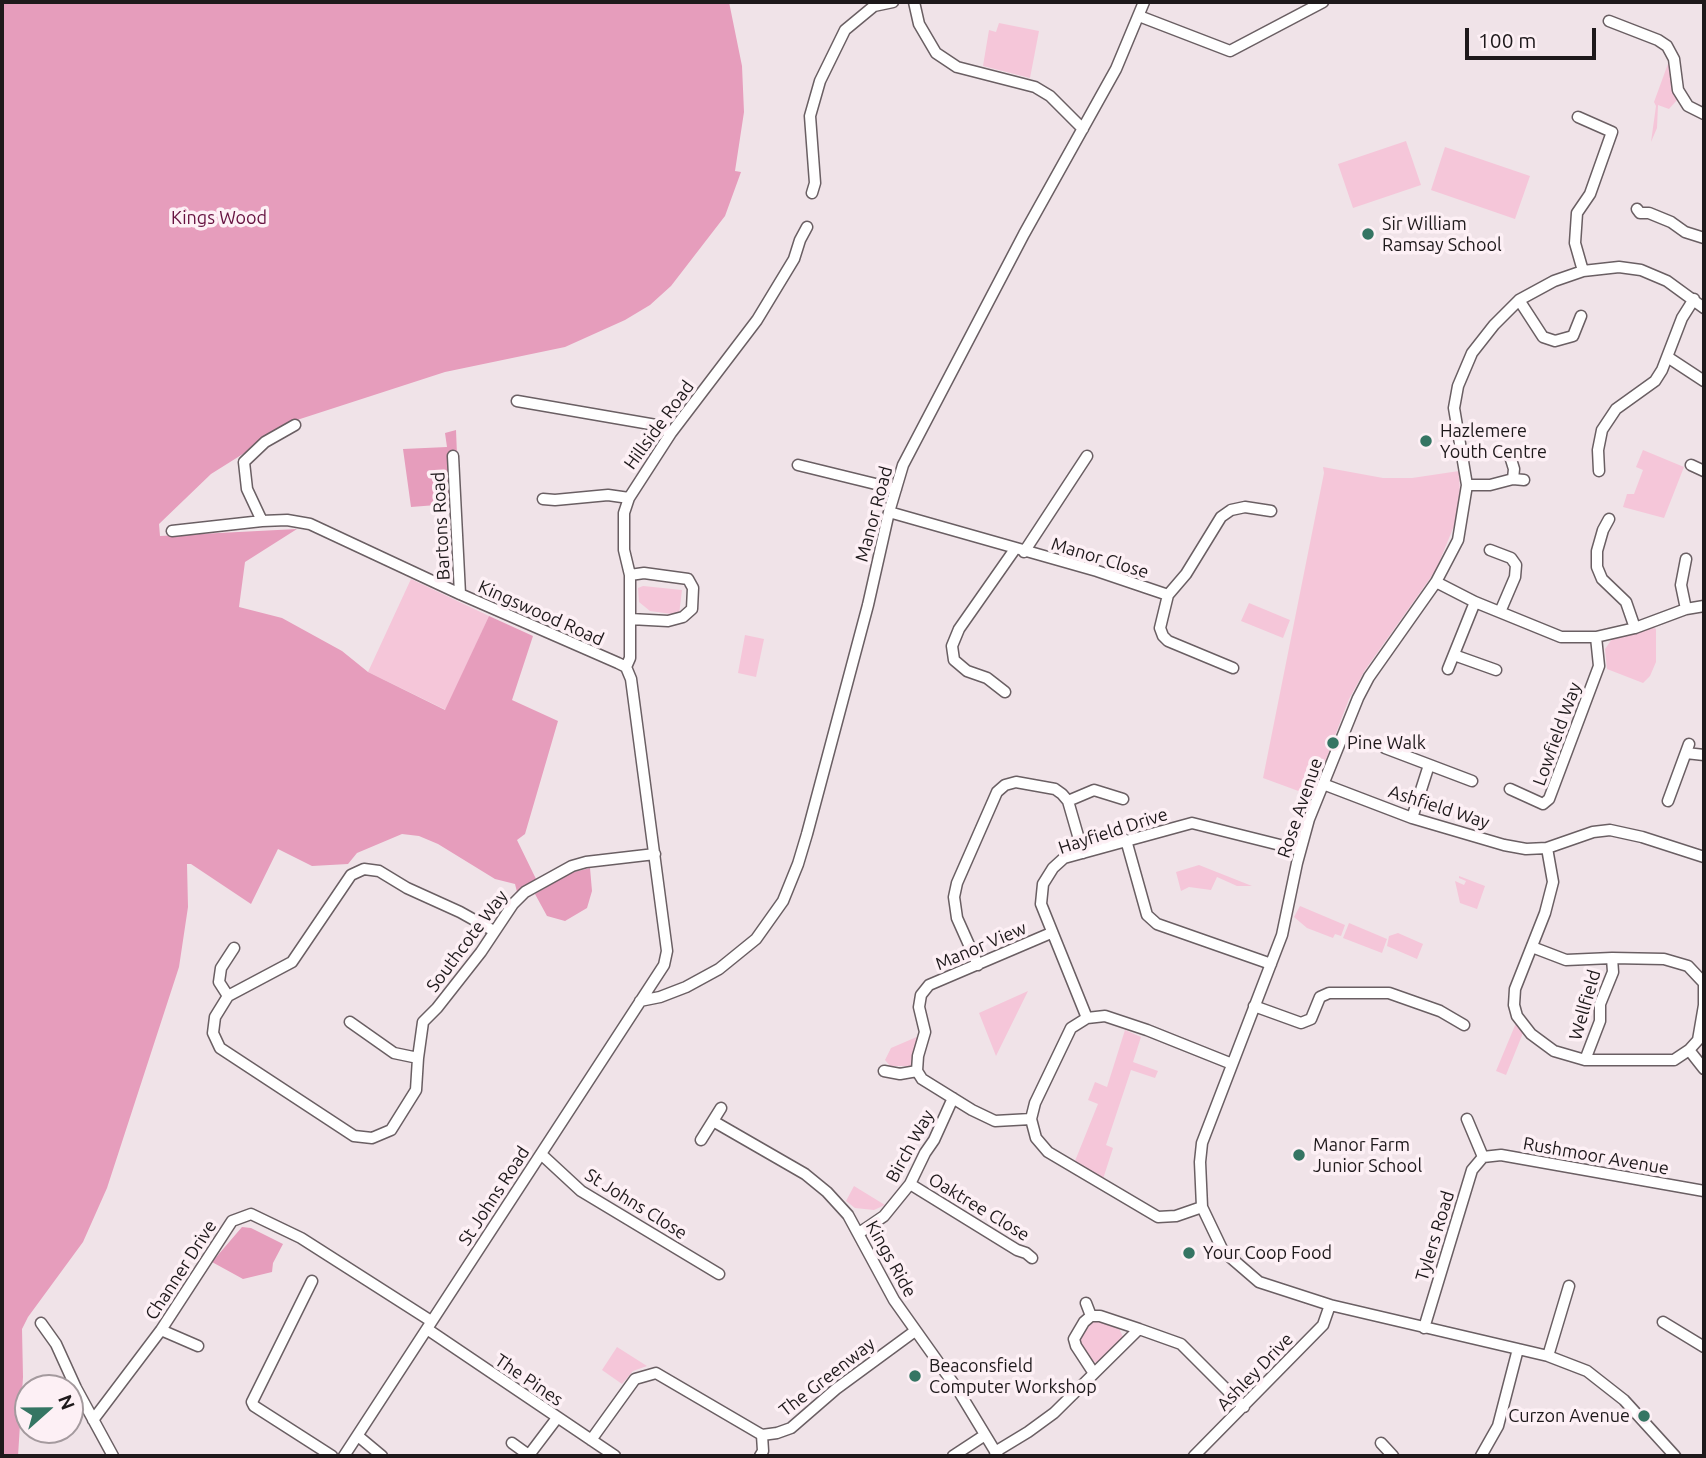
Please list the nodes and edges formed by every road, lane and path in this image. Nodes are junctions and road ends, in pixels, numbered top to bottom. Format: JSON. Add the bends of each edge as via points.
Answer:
{"nodes":[{"id":1,"x":893,"y":2,"type":"edge"},
{"id":2,"x":914,"y":2,"type":"edge"},
{"id":3,"x":1144,"y":2,"type":"edge"},
{"id":4,"x":1323,"y":2,"type":"edge"},
{"id":5,"x":1139,"y":16,"type":"junction"},
{"id":6,"x":1609,"y":21,"type":"dead end"},
{"id":7,"x":1704,"y":114,"type":"edge"},
{"id":8,"x":1578,"y":117,"type":"dead end"},
{"id":9,"x":1083,"y":129,"type":"junction"},
{"id":10,"x":812,"y":193,"type":"dead end"},
{"id":11,"x":1637,"y":209,"type":"dead end"},
{"id":12,"x":807,"y":227,"type":"dead end"},
{"id":13,"x":1704,"y":238,"type":"edge"},
{"id":14,"x":1583,"y":271,"type":"junction"},
{"id":15,"x":1694,"y":299,"type":"junction"},
{"id":16,"x":1520,"y":300,"type":"junction"},
{"id":17,"x":1704,"y":308,"type":"edge"},
{"id":18,"x":1581,"y":316,"type":"dead end"},
{"id":19,"x":1669,"y":358,"type":"junction"},
{"id":20,"x":1704,"y":381,"type":"edge"},
{"id":21,"x":517,"y":401,"type":"dead end"},
{"id":22,"x":295,"y":425,"type":"dead end"},
{"id":23,"x":671,"y":433,"type":"junction"},
{"id":24,"x":1500,"y":449,"type":"dead end"},
{"id":25,"x":453,"y":456,"type":"dead end"},
{"id":26,"x":1087,"y":456,"type":"dead end"},
{"id":27,"x":798,"y":465,"type":"dead end"},
{"id":28,"x":1690,"y":465,"type":"dead end"},
{"id":29,"x":1599,"y":471,"type":"dead end"},
{"id":30,"x":1704,"y":471,"type":"edge"},
{"id":31,"x":1466,"y":485,"type":"junction"},
{"id":32,"x":896,"y":489,"type":"junction"},
{"id":33,"x":629,"y":498,"type":"junction"},
{"id":34,"x":543,"y":499,"type":"dead end"},
{"id":35,"x":1271,"y":511,"type":"dead end"},
{"id":36,"x":889,"y":512,"type":"junction"},
{"id":37,"x":1609,"y":520,"type":"dead end"},
{"id":38,"x":262,"y":522,"type":"junction"},
{"id":39,"x":172,"y":531,"type":"dead end"},
{"id":40,"x":1490,"y":550,"type":"dead end"},
{"id":41,"x":1019,"y":551,"type":"junction"},
{"id":42,"x":1686,"y":559,"type":"dead end"},
{"id":43,"x":630,"y":575,"type":"junction"},
{"id":44,"x":1436,"y":582,"type":"junction"},
{"id":45,"x":460,"y":594,"type":"junction"},
{"id":46,"x":1168,"y":594,"type":"junction"},
{"id":47,"x":1475,"y":602,"type":"junction"},
{"id":48,"x":1704,"y":606,"type":"edge"},
{"id":49,"x":1686,"y":609,"type":"junction"},
{"id":50,"x":1500,"y":612,"type":"junction"},
{"id":51,"x":630,"y":619,"type":"junction"},
{"id":52,"x":1635,"y":628,"type":"junction"},
{"id":53,"x":1596,"y":637,"type":"junction"},
{"id":54,"x":1454,"y":656,"type":"junction"},
{"id":55,"x":626,"y":667,"type":"junction"},
{"id":56,"x":1233,"y":668,"type":"dead end"},
{"id":57,"x":1448,"y":669,"type":"dead end"},
{"id":58,"x":1496,"y":670,"type":"dead end"},
{"id":59,"x":1005,"y":692,"type":"dead end"},
{"id":60,"x":1385,"y":748,"type":"dead end"},
{"id":61,"x":1704,"y":755,"type":"edge"},
{"id":62,"x":1429,"y":765,"type":"junction"},
{"id":63,"x":1472,"y":781,"type":"dead end"},
{"id":64,"x":1323,"y":784,"type":"junction"},
{"id":65,"x":1510,"y":789,"type":"dead end"},
{"id":66,"x":1123,"y":799,"type":"dead end"},
{"id":67,"x":1668,"y":800,"type":"dead end"},
{"id":68,"x":1068,"y":801,"type":"junction"},
{"id":69,"x":1412,"y":818,"type":"junction"},
{"id":70,"x":1126,"y":840,"type":"junction"},
{"id":71,"x":1547,"y":848,"type":"junction"},
{"id":72,"x":1300,"y":850,"type":"junction"},
{"id":73,"x":1083,"y":853,"type":"junction"},
{"id":74,"x":655,"y":854,"type":"junction"},
{"id":75,"x":1704,"y":857,"type":"edge"},
{"id":76,"x":494,"y":931,"type":"junction"},
{"id":77,"x":1051,"y":933,"type":"junction"},
{"id":78,"x":1532,"y":947,"type":"junction"},
{"id":79,"x":234,"y":948,"type":"dead end"},
{"id":80,"x":1612,"y":958,"type":"junction"},
{"id":81,"x":1271,"y":964,"type":"junction"},
{"id":82,"x":978,"y":965,"type":"junction"},
{"id":83,"x":228,"y":996,"type":"junction"},
{"id":84,"x":640,"y":1001,"type":"junction"},
{"id":85,"x":1254,"y":1006,"type":"junction"},
{"id":86,"x":1087,"y":1018,"type":"junction"},
{"id":87,"x":350,"y":1022,"type":"dead end"},
{"id":88,"x":1464,"y":1025,"type":"dead end"},
{"id":89,"x":1689,"y":1050,"type":"junction"},
{"id":90,"x":418,"y":1058,"type":"junction"},
{"id":91,"x":1586,"y":1060,"type":"junction"},
{"id":92,"x":1232,"y":1064,"type":"junction"},
{"id":93,"x":1704,"y":1069,"type":"edge"},
{"id":94,"x":884,"y":1071,"type":"dead end"},
{"id":95,"x":917,"y":1071,"type":"junction"},
{"id":96,"x":953,"y":1098,"type":"junction"},
{"id":97,"x":721,"y":1108,"type":"dead end"},
{"id":98,"x":1031,"y":1119,"type":"junction"},
{"id":99,"x":1467,"y":1119,"type":"dead end"},
{"id":100,"x":713,"y":1121,"type":"junction"},
{"id":101,"x":701,"y":1140,"type":"dead end"},
{"id":102,"x":541,"y":1154,"type":"junction"},
{"id":103,"x":1483,"y":1157,"type":"junction"},
{"id":104,"x":910,"y":1184,"type":"junction"},
{"id":105,"x":1704,"y":1191,"type":"edge"},
{"id":106,"x":1202,"y":1207,"type":"junction"},
{"id":107,"x":859,"y":1233,"type":"junction"},
{"id":108,"x":1032,"y":1258,"type":"dead end"},
{"id":109,"x":719,"y":1274,"type":"dead end"},
{"id":110,"x":312,"y":1281,"type":"dead end"},
{"id":111,"x":1569,"y":1286,"type":"dead end"},
{"id":112,"x":1086,"y":1303,"type":"dead end"},
{"id":113,"x":1330,"y":1305,"type":"junction"},
{"id":114,"x":1091,"y":1316,"type":"junction"},
{"id":115,"x":1663,"y":1322,"type":"dead end"},
{"id":116,"x":41,"y":1323,"type":"dead end"},
{"id":117,"x":429,"y":1325,"type":"junction"},
{"id":118,"x":1424,"y":1328,"type":"junction"},
{"id":119,"x":1139,"y":1329,"type":"junction"},
{"id":120,"x":161,"y":1330,"type":"junction"},
{"id":121,"x":915,"y":1331,"type":"junction"},
{"id":122,"x":198,"y":1346,"type":"dead end"},
{"id":123,"x":1704,"y":1347,"type":"edge"},
{"id":124,"x":1518,"y":1349,"type":"junction"},
{"id":125,"x":1548,"y":1356,"type":"junction"},
{"id":126,"x":1093,"y":1372,"type":"junction"},
{"id":127,"x":1244,"y":1407,"type":"junction"},
{"id":128,"x":557,"y":1418,"type":"junction"},
{"id":129,"x":93,"y":1420,"type":"junction"},
{"id":130,"x":762,"y":1434,"type":"junction"},
{"id":131,"x":985,"y":1435,"type":"junction"},
{"id":132,"x":358,"y":1436,"type":"junction"},
{"id":133,"x":592,"y":1440,"type":"junction"},
{"id":134,"x":512,"y":1443,"type":"dead end"},
{"id":135,"x":1381,"y":1443,"type":"dead end"},
{"id":136,"x":996,"y":1454,"type":"edge"},
{"id":137,"x":113,"y":1456,"type":"edge"},
{"id":138,"x":332,"y":1456,"type":"edge"},
{"id":139,"x":344,"y":1456,"type":"edge"},
{"id":140,"x":382,"y":1456,"type":"edge"},
{"id":141,"x":529,"y":1456,"type":"edge"},
{"id":142,"x":615,"y":1456,"type":"edge"},
{"id":143,"x":760,"y":1456,"type":"edge"},
{"id":144,"x":953,"y":1456,"type":"edge"},
{"id":145,"x":1194,"y":1456,"type":"edge"},
{"id":146,"x":1392,"y":1456,"type":"edge"},
{"id":147,"x":1481,"y":1456,"type":"edge"},
{"id":148,"x":1675,"y":1456,"type":"edge"}],
"edges":[{"from":1,"to":10,"type":"street","via":[[874,6],[845,30],[820,81],[810,116]]},
{"from":2,"to":9,"type":"street","via":[[919,24],[936,53],[957,67],[1035,87]]},
{"from":3,"to":5,"type":"street","name":"Manor Road"},
{"from":4,"to":5,"type":"street","via":[[1230,51]]},
{"from":5,"to":9,"type":"street","name":"Manor Road"},
{"from":6,"to":7,"type":"street","via":[[1667,46],[1674,59],[1678,90],[1688,106]]},
{"from":8,"to":14,"type":"street","via":[[1612,132],[1590,194],[1577,213],[1575,243]]},
{"from":9,"to":32,"type":"street","name":"Manor Road","via":[[903,465]]},
{"from":11,"to":13,"type":"street"},
{"from":12,"to":23,"type":"street","name":"Hillside Road","via":[[794,259],[757,320]]},
{"from":14,"to":15,"type":"street","name":"Rose Avenue","via":[[1641,270]]},
{"from":14,"to":16,"type":"street","name":"Rose Avenue"},
{"from":15,"to":17,"type":"street","name":"Rose Avenue"},
{"from":15,"to":19,"type":"street","via":[[1682,318]]},
{"from":16,"to":18,"type":"street","via":[[1543,337],[1555,341],[1573,336]]},
{"from":16,"to":31,"type":"street","name":"Rose Avenue","via":[[1472,353],[1458,386],[1454,408]]},
{"from":19,"to":20,"type":"street"},
{"from":19,"to":29,"type":"street","via":[[1654,381],[1616,409],[1602,430]]},
{"from":21,"to":23,"type":"street","via":[[656,425]]},
{"from":22,"to":38,"type":"street","via":[[265,442],[244,462],[247,489]]},
{"from":23,"to":33,"type":"street","name":"Hillside Road"},
{"from":24,"to":31,"type":"street","via":[[1510,456],[1519,479]]},
{"from":25,"to":45,"type":"street","name":"Bartons Road"},
{"from":26,"to":41,"type":"street","name":"Manor Close"},
{"from":27,"to":32,"type":"street"},
{"from":28,"to":30,"type":"street"},
{"from":31,"to":44,"type":"street","name":"Rose Avenue","via":[[1458,540]]},
{"from":32,"to":36,"type":"street","name":"Manor Road"},
{"from":33,"to":34,"type":"street"},
{"from":33,"to":43,"type":"street","name":"Hillside Road","via":[[624,513],[624,550]]},
{"from":35,"to":46,"type":"street","name":"Manor Close","via":[[1245,507],[1221,517]]},
{"from":36,"to":41,"type":"street","name":"Manor Close"},
{"from":36,"to":84,"type":"street","name":"Manor Road","via":[[821,783],[783,901],[756,939],[719,969],[686,987]]},
{"from":37,"to":52,"type":"street","via":[[1597,551],[1597,567],[1602,579],[1626,602]]},
{"from":38,"to":39,"type":"street","name":"Kingswood Road"},
{"from":38,"to":45,"type":"street","name":"Kingswood Road","via":[[310,524]]},
{"from":40,"to":50,"type":"street","via":[[1511,558],[1516,565]]},
{"from":41,"to":46,"type":"street","name":"Manor Close"},
{"from":41,"to":59,"type":"street","name":"Manor Close","via":[[959,629],[952,646],[954,660]]},
{"from":42,"to":49,"type":"street","via":[[1681,585]]},
{"from":43,"to":51,"type":"street","name":"Hillside Road"},
{"from":43,"to":51,"type":"street","via":[[688,579],[694,588],[692,609],[683,617]]},
{"from":44,"to":47,"type":"street"},
{"from":44,"to":64,"type":"street","name":"Rose Avenue","via":[[1369,677]]},
{"from":45,"to":55,"type":"street","name":"Kingswood Road"},
{"from":46,"to":56,"type":"street","name":"Manor Close","via":[[1160,628],[1163,636]]},
{"from":47,"to":50,"type":"street"},
{"from":47,"to":54,"type":"street"},
{"from":48,"to":49,"type":"street"},
{"from":49,"to":52,"type":"street"},
{"from":50,"to":53,"type":"street","via":[[1561,637]]},
{"from":51,"to":55,"type":"street","name":"Hillside Road"},
{"from":52,"to":53,"type":"street"},
{"from":53,"to":65,"type":"street","name":"Lowfield Way","via":[[1599,666],[1549,799],[1543,804]]},
{"from":54,"to":57,"type":"street"},
{"from":54,"to":58,"type":"street"},
{"from":55,"to":74,"type":"street"},
{"from":60,"to":62,"type":"street"},
{"from":61,"to":67,"type":"street","via":[[1687,749]]},
{"from":62,"to":63,"type":"street"},
{"from":62,"to":69,"type":"street"},
{"from":64,"to":69,"type":"street","name":"Ashfield Way"},
{"from":64,"to":72,"type":"street","name":"Rose Avenue"},
{"from":66,"to":68,"type":"street","via":[[1094,790]]},
{"from":68,"to":73,"type":"street"},
{"from":68,"to":82,"type":"street","via":[[1055,789],[1016,782],[997,792],[954,898],[957,918]]},
{"from":69,"to":71,"type":"street","name":"Ashfield Way","via":[[1504,845]]},
{"from":70,"to":72,"type":"street","name":"Hayfield Drive","via":[[1192,823]]},
{"from":70,"to":73,"type":"street","name":"Hayfield Drive"},
{"from":70,"to":81,"type":"street","via":[[1147,915],[1157,924]]},
{"from":71,"to":75,"type":"street","via":[[1610,830]]},
{"from":71,"to":78,"type":"street","name":"Wellfield","via":[[1553,882]]},
{"from":72,"to":81,"type":"street","name":"Rose Avenue","via":[[1282,935]]},
{"from":73,"to":77,"type":"street","name":"Hayfield Drive","via":[[1064,858],[1043,884],[1041,904]]},
{"from":74,"to":76,"type":"street","name":"Southcote Way","via":[[572,866],[525,892]]},
{"from":74,"to":84,"type":"street","name":"St Johns Road","via":[[667,951],[664,965]]},
{"from":76,"to":83,"type":"street","via":[[379,871],[364,869],[351,875],[292,962]]},
{"from":76,"to":90,"type":"street","name":"Southcote Way","via":[[423,1023]]},
{"from":77,"to":82,"type":"street","name":"Manor View"},
{"from":77,"to":86,"type":"street","name":"Hayfield Drive"},
{"from":78,"to":80,"type":"street","name":"Wellfield","via":[[1566,960]]},
{"from":78,"to":91,"type":"street","name":"Wellfield","via":[[1516,982],[1517,1016],[1526,1030],[1554,1051]]},
{"from":79,"to":83,"type":"street","via":[[221,968],[219,982]]},
{"from":80,"to":89,"type":"street","name":"Wellfield","via":[[1664,959],[1688,966],[1704,983],[1698,1040]]},
{"from":80,"to":91,"type":"street","name":"Wellfield","via":[[1613,972]]},
{"from":81,"to":85,"type":"street","name":"Rose Avenue"},
{"from":82,"to":95,"type":"street","name":"Manor View","via":[[929,985],[921,995],[925,1032]]},
{"from":83,"to":90,"type":"street","name":"Southcote Way","via":[[215,1017],[213,1033],[220,1048],[354,1136],[372,1138],[391,1130],[416,1090]]},
{"from":84,"to":102,"type":"street","name":"St Johns Road"},
{"from":85,"to":88,"type":"street","via":[[1301,1023],[1311,1018],[1320,997],[1329,993],[1389,993]]},
{"from":85,"to":92,"type":"street","name":"Rose Avenue"},
{"from":86,"to":92,"type":"street","via":[[1105,1016]]},
{"from":86,"to":98,"type":"street","via":[[1071,1028]]},
{"from":87,"to":90,"type":"street","via":[[394,1053]]},
{"from":89,"to":91,"type":"street","name":"Wellfield","via":[[1674,1060]]},
{"from":89,"to":93,"type":"street"},
{"from":92,"to":106,"type":"street","name":"Rose Avenue","via":[[1202,1143]]},
{"from":94,"to":95,"type":"street"},
{"from":95,"to":96,"type":"street"},
{"from":96,"to":98,"type":"street","via":[[995,1121]]},
{"from":96,"to":104,"type":"street","name":"Birch Way"},
{"from":97,"to":100,"type":"street"},
{"from":98,"to":106,"type":"street","via":[[1035,1138],[1048,1152],[1158,1217]]},
{"from":99,"to":103,"type":"street"},
{"from":100,"to":101,"type":"street"},
{"from":100,"to":107,"type":"street","name":"Kings Ride","via":[[806,1174],[848,1215]]},
{"from":102,"to":109,"type":"street","name":"St Johns Close","via":[[581,1191]]},
{"from":102,"to":117,"type":"street","name":"St Johns Road"},
{"from":103,"to":105,"type":"street","name":"Rushmoor Avenue","via":[[1502,1155]]},
{"from":103,"to":118,"type":"street","name":"Tylers Road","via":[[1472,1170]]},
{"from":104,"to":107,"type":"street","name":"Birch Way","via":[[884,1216]]},
{"from":104,"to":108,"type":"street","name":"Oaktree Close"},
{"from":106,"to":113,"type":"street","name":"Rose Avenue","via":[[1223,1251],[1259,1282]]},
{"from":107,"to":121,"type":"street","name":"Kings Ride"},
{"from":110,"to":138,"type":"street","via":[[252,1402]]},
{"from":111,"to":125,"type":"street"},
{"from":112,"to":114,"type":"street"},
{"from":113,"to":118,"type":"street","name":"Rose Avenue"},
{"from":113,"to":127,"type":"street","name":"Ashley Drive","via":[[1324,1325]]},
{"from":114,"to":119,"type":"street"},
{"from":114,"to":126,"type":"street","via":[[1074,1339]]},
{"from":115,"to":123,"type":"street"},
{"from":116,"to":129,"type":"street"},
{"from":117,"to":120,"type":"street","name":"Channer Drive","via":[[301,1238],[251,1214],[232,1221]]},
{"from":117,"to":128,"type":"street","name":"The Pines"},
{"from":117,"to":132,"type":"street","name":"St Johns Road"},
{"from":118,"to":124,"type":"street","name":"Rose Avenue"},
{"from":119,"to":126,"type":"street"},
{"from":119,"to":127,"type":"street","via":[[1181,1344]]},
{"from":120,"to":122,"type":"street"},
{"from":120,"to":129,"type":"street","name":"Channer Drive"},
{"from":121,"to":130,"type":"street","name":"The Greenway","via":[[791,1428]]},
{"from":121,"to":131,"type":"street","name":"Kings Ride"},
{"from":124,"to":125,"type":"street"},
{"from":124,"to":147,"type":"street","via":[[1498,1426]]},
{"from":125,"to":148,"type":"street","via":[[1587,1371],[1624,1400]]},
{"from":126,"to":136,"type":"street","via":[[1054,1413]]},
{"from":127,"to":145,"type":"street","name":"Ashley Drive"},
{"from":128,"to":133,"type":"street","name":"The Pines"},
{"from":128,"to":141,"type":"street"},
{"from":129,"to":137,"type":"street"},
{"from":130,"to":133,"type":"street","via":[[656,1373],[635,1379]]},
{"from":130,"to":143,"type":"street"},
{"from":131,"to":136,"type":"street","name":"Kings Ride"},
{"from":131,"to":144,"type":"street"},
{"from":132,"to":139,"type":"street","name":"St Johns Road"},
{"from":132,"to":140,"type":"street"},
{"from":133,"to":142,"type":"street","name":"The Pines"},
{"from":134,"to":141,"type":"street"},
{"from":135,"to":146,"type":"street"}]}
